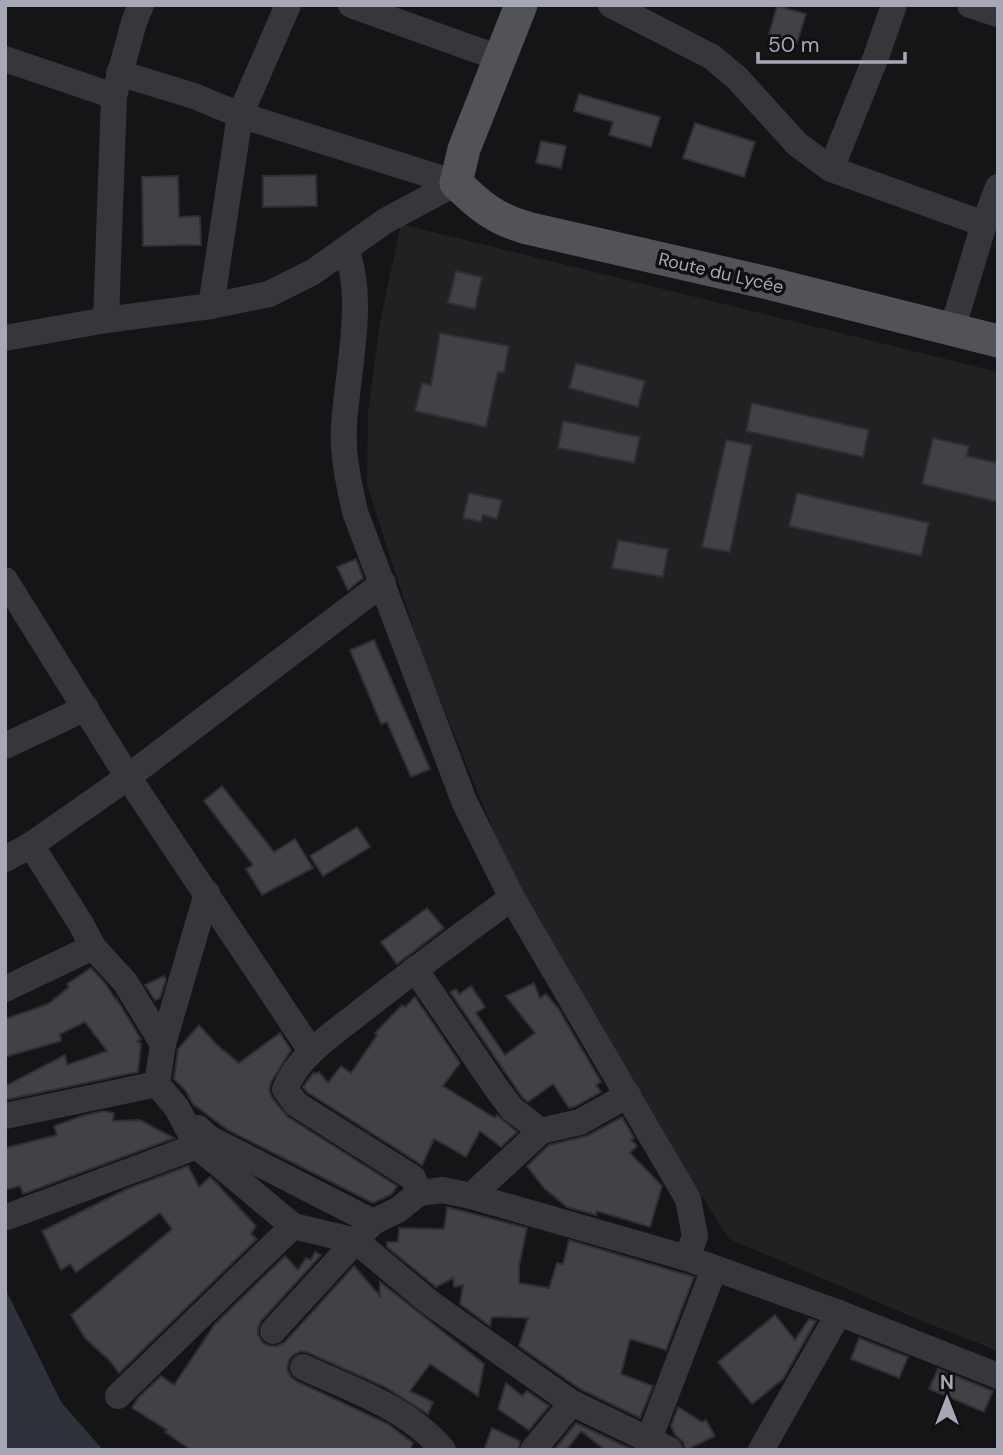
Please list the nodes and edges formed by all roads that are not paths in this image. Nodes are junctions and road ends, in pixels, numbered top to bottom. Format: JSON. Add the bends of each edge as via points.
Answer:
{"nodes":[{"id":1,"x":141,"y":5,"type":"edge"},
{"id":2,"x":288,"y":5,"type":"edge"},
{"id":3,"x":521,"y":5,"type":"edge"},
{"id":4,"x":611,"y":5,"type":"edge"},
{"id":5,"x":894,"y":5,"type":"edge"},
{"id":6,"x":970,"y":5,"type":"edge"},
{"id":7,"x":367,"y":7,"type":"edge"},
{"id":8,"x":998,"y":14,"type":"edge"},
{"id":9,"x":499,"y":58,"type":"junction"},
{"id":10,"x":5,"y":59,"type":"edge"},
{"id":11,"x":116,"y":84,"type":"junction"},
{"id":12,"x":240,"y":115,"type":"junction"},
{"id":13,"x":831,"y":169,"type":"junction"},
{"id":14,"x":456,"y":183,"type":"junction"},
{"id":15,"x":998,"y":187,"type":"edge"},
{"id":16,"x":984,"y":224,"type":"junction"},
{"id":17,"x":346,"y":250,"type":"junction"},
{"id":18,"x":211,"y":306,"type":"junction"},
{"id":19,"x":106,"y":320,"type":"junction"},
{"id":20,"x":952,"y":330,"type":"junction"},
{"id":21,"x":5,"y":338,"type":"edge"},
{"id":22,"x":998,"y":341,"type":"edge"},
{"id":23,"x":5,"y":580,"type":"edge"},
{"id":24,"x":383,"y":583,"type":"junction"},
{"id":25,"x":86,"y":708,"type":"junction"},
{"id":26,"x":5,"y":746,"type":"edge"},
{"id":27,"x":128,"y":777,"type":"junction"},
{"id":28,"x":32,"y":845,"type":"junction"},
{"id":29,"x":5,"y":859,"type":"edge"},
{"id":30,"x":207,"y":893,"type":"junction"},
{"id":31,"x":512,"y":898,"type":"junction"},
{"id":32,"x":93,"y":947,"type":"junction"},
{"id":33,"x":415,"y":969,"type":"junction"},
{"id":34,"x":5,"y":989,"type":"edge"},
{"id":35,"x":163,"y":1044,"type":"junction"},
{"id":36,"x":312,"y":1051,"type":"junction"},
{"id":37,"x":157,"y":1084,"type":"junction"},
{"id":38,"x":628,"y":1095,"type":"junction"},
{"id":39,"x":177,"y":1108,"type":"junction"},
{"id":40,"x":5,"y":1116,"type":"edge"},
{"id":41,"x":541,"y":1131,"type":"junction"},
{"id":42,"x":197,"y":1146,"type":"junction"},
{"id":43,"x":419,"y":1193,"type":"junction"},
{"id":44,"x":471,"y":1196,"type":"junction"},
{"id":45,"x":7,"y":1217,"type":"edge"},
{"id":46,"x":293,"y":1226,"type":"junction"},
{"id":47,"x":365,"y":1232,"type":"junction"},
{"id":48,"x":688,"y":1258,"type":"junction"},
{"id":49,"x":714,"y":1269,"type":"junction"},
{"id":50,"x":839,"y":1313,"type":"junction"},
{"id":51,"x":273,"y":1331,"type":"dead end"},
{"id":52,"x":303,"y":1367,"type":"dead end"},
{"id":53,"x":998,"y":1376,"type":"edge"},
{"id":54,"x":118,"y":1396,"type":"dead end"},
{"id":55,"x":572,"y":1403,"type":"junction"},
{"id":56,"x":659,"y":1444,"type":"edge"},
{"id":57,"x":443,"y":1450,"type":"edge"},
{"id":58,"x":533,"y":1450,"type":"edge"},
{"id":59,"x":761,"y":1450,"type":"edge"}],
"edges":[{"from":1,"to":11,"type":"street"},
{"from":2,"to":12,"type":"street"},
{"from":3,"to":9,"type":"main road"},
{"from":4,"to":13,"type":"street","via":[[712,57],[797,144]]},
{"from":5,"to":13,"type":"street"},
{"from":6,"to":8,"type":"street"},
{"from":7,"to":9,"type":"street"},
{"from":9,"to":14,"type":"main road"},
{"from":10,"to":11,"type":"street"},
{"from":11,"to":12,"type":"street","via":[[194,96]]},
{"from":11,"to":19,"type":"street"},
{"from":12,"to":14,"type":"street"},
{"from":12,"to":18,"type":"street"},
{"from":13,"to":16,"type":"street"},
{"from":14,"to":17,"type":"street","via":[[385,221]]},
{"from":14,"to":20,"type":"main road","name":"Route du Lycée","via":[[502,221]]},
{"from":15,"to":16,"type":"street"},
{"from":16,"to":20,"type":"street"},
{"from":17,"to":18,"type":"street","via":[[269,294]]},
{"from":17,"to":24,"type":"street","via":[[354,268],[355,300],[344,430],[347,474],[355,512]]},
{"from":18,"to":19,"type":"street"},
{"from":19,"to":21,"type":"street"},
{"from":20,"to":22,"type":"main road","name":"Route du Lycée"},
{"from":23,"to":25,"type":"street"},
{"from":24,"to":27,"type":"street"},
{"from":24,"to":31,"type":"street","via":[[464,801]]},
{"from":25,"to":26,"type":"street"},
{"from":25,"to":27,"type":"street"},
{"from":27,"to":28,"type":"street"},
{"from":27,"to":30,"type":"street"},
{"from":28,"to":29,"type":"street"},
{"from":28,"to":32,"type":"street"},
{"from":30,"to":35,"type":"street"},
{"from":30,"to":36,"type":"street"},
{"from":31,"to":33,"type":"street"},
{"from":31,"to":38,"type":"street"},
{"from":32,"to":34,"type":"street"},
{"from":32,"to":35,"type":"street","via":[[125,982]]},
{"from":33,"to":36,"type":"street"},
{"from":33,"to":41,"type":"street","via":[[504,1099]]},
{"from":35,"to":37,"type":"street"},
{"from":36,"to":43,"type":"street","via":[[285,1089],[296,1104],[413,1178]]},
{"from":37,"to":39,"type":"street"},
{"from":37,"to":40,"type":"street"},
{"from":38,"to":41,"type":"street","via":[[580,1122]]},
{"from":38,"to":48,"type":"street","via":[[688,1199],[695,1236]]},
{"from":39,"to":42,"type":"street"},
{"from":39,"to":47,"type":"street","via":[[209,1138]]},
{"from":41,"to":44,"type":"street"},
{"from":42,"to":45,"type":"street"},
{"from":42,"to":46,"type":"street"},
{"from":43,"to":44,"type":"street","via":[[443,1190]]},
{"from":43,"to":47,"type":"street"},
{"from":44,"to":48,"type":"street"},
{"from":46,"to":47,"type":"street"},
{"from":46,"to":54,"type":"street"},
{"from":47,"to":51,"type":"street"},
{"from":47,"to":55,"type":"street","via":[[429,1302]]},
{"from":48,"to":49,"type":"street"},
{"from":49,"to":50,"type":"street"},
{"from":49,"to":56,"type":"street"},
{"from":50,"to":53,"type":"street"},
{"from":50,"to":59,"type":"street"},
{"from":52,"to":57,"type":"street","via":[[402,1413]]},
{"from":55,"to":56,"type":"street"},
{"from":55,"to":58,"type":"street"}]}
